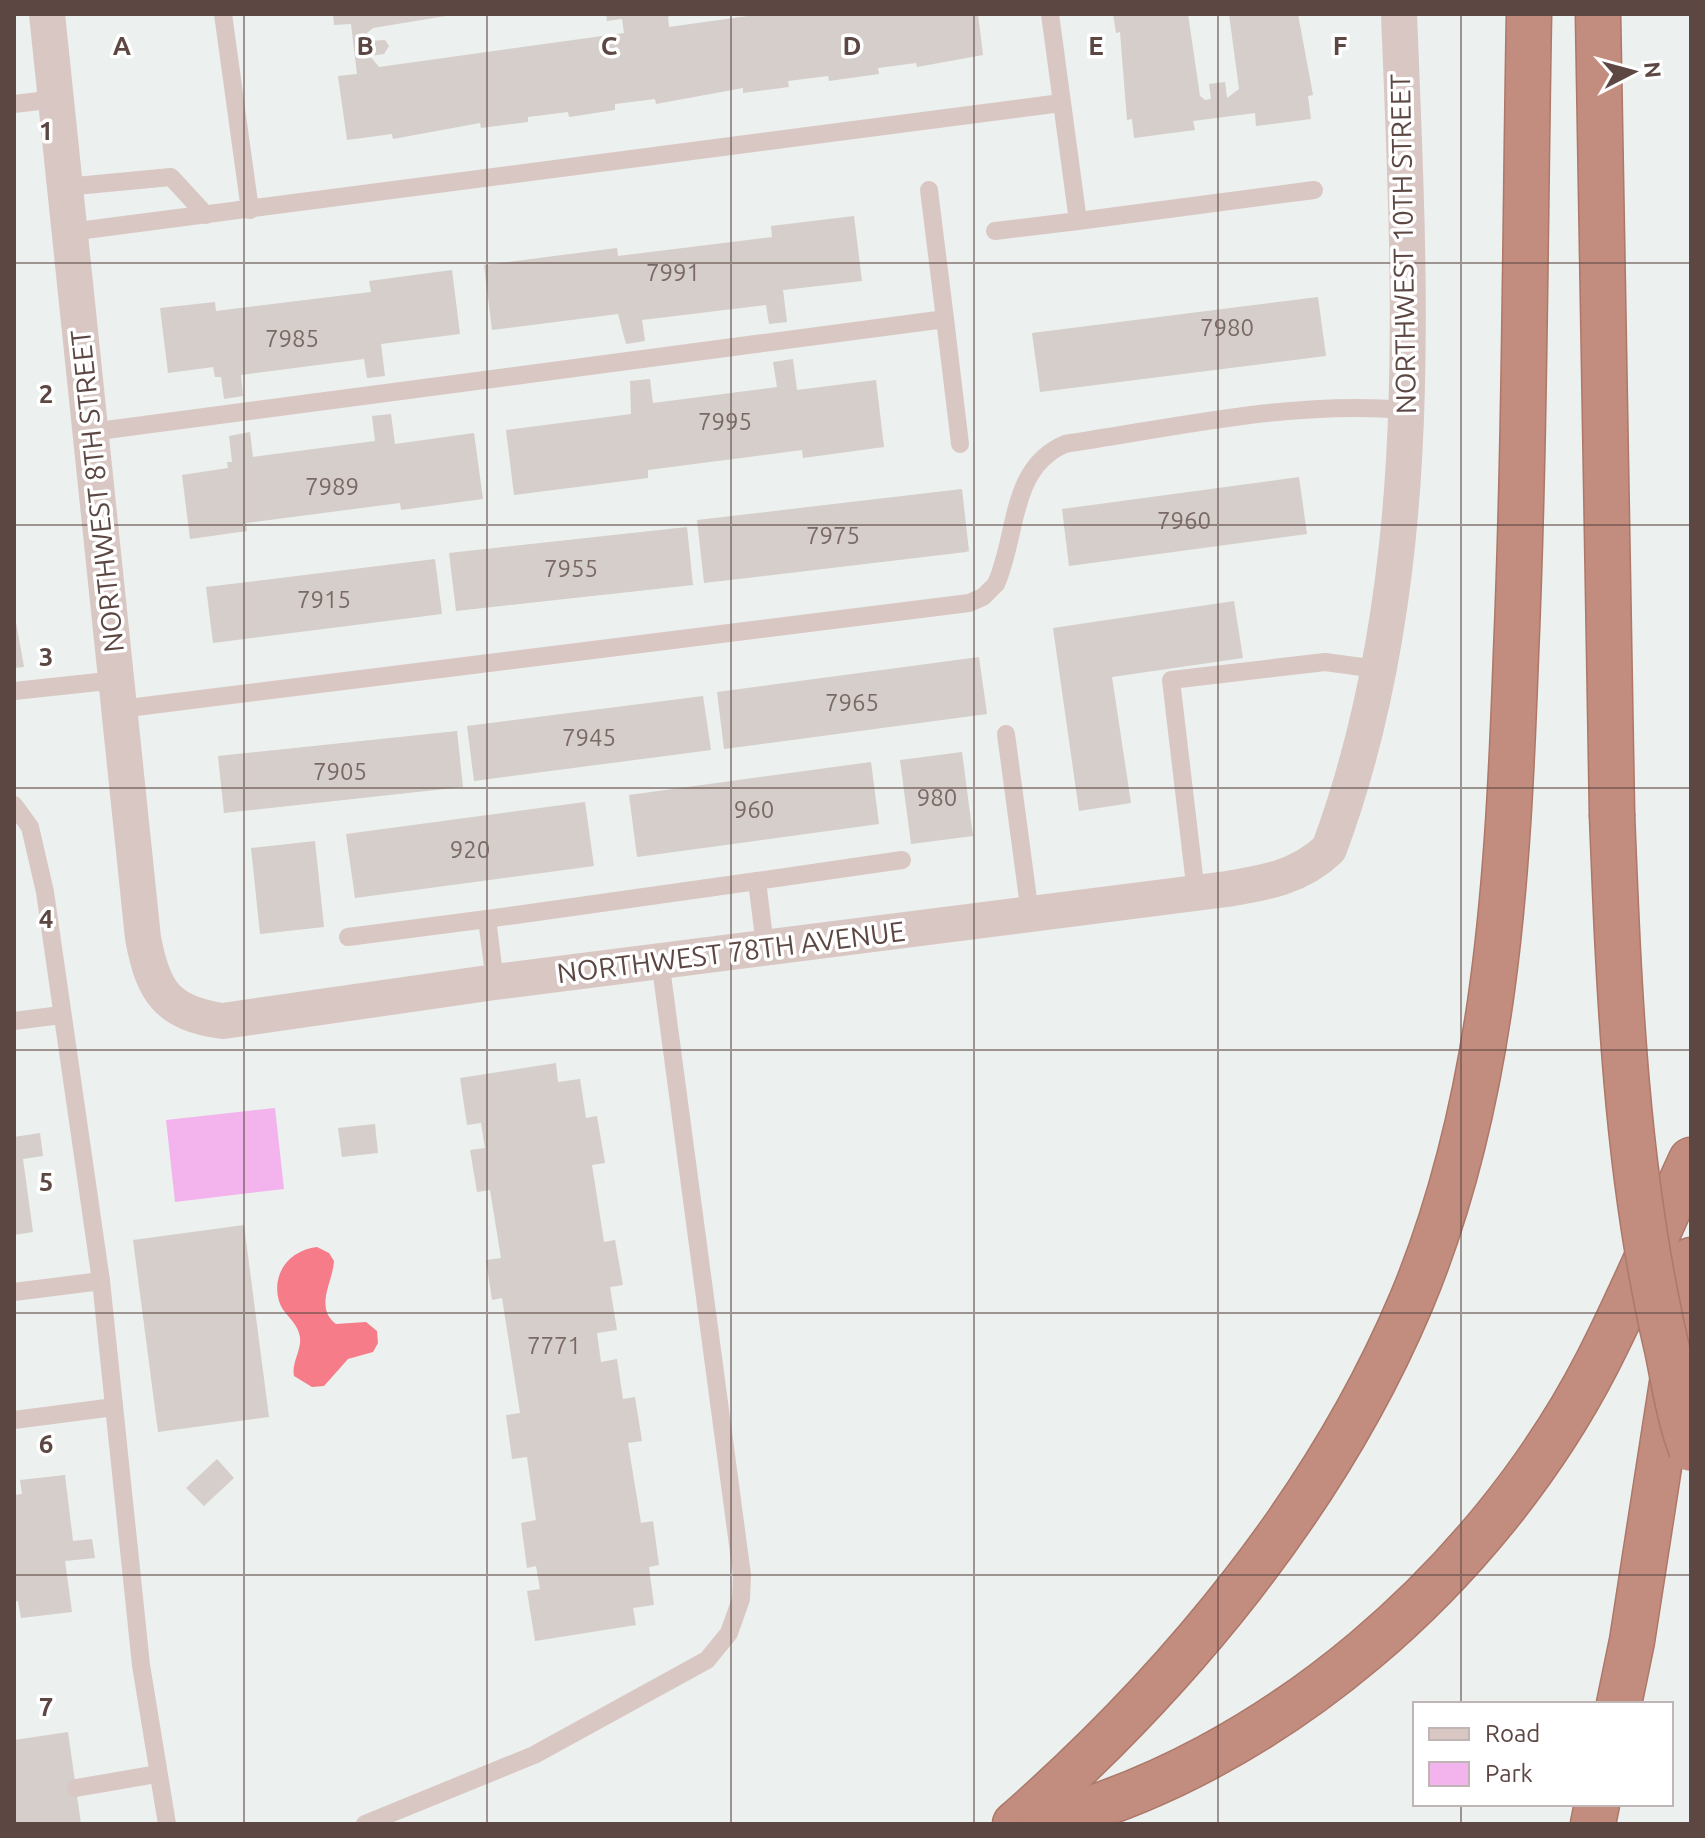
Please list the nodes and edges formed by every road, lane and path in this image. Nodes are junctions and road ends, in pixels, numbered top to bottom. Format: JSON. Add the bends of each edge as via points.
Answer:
{"nodes":[{"id":1,"x":47,"y":14,"type":"edge"},
{"id":2,"x":223,"y":14,"type":"edge"},
{"id":3,"x":1050,"y":14,"type":"edge"},
{"id":4,"x":1399,"y":14,"type":"edge"},
{"id":5,"x":1529,"y":14,"type":"edge"},
{"id":6,"x":1598,"y":14,"type":"edge"},
{"id":7,"x":56,"y":99,"type":"junction"},
{"id":8,"x":1061,"y":103,"type":"junction"},
{"id":9,"x":14,"y":104,"type":"edge"},
{"id":10,"x":65,"y":187,"type":"junction"},
{"id":11,"x":929,"y":190,"type":"dead end"},
{"id":12,"x":1314,"y":190,"type":"dead end"},
{"id":13,"x":250,"y":210,"type":"junction"},
{"id":14,"x":206,"y":215,"type":"junction"},
{"id":15,"x":1078,"y":221,"type":"junction"},
{"id":16,"x":995,"y":231,"type":"dead end"},
{"id":17,"x":70,"y":232,"type":"junction"},
{"id":18,"x":945,"y":319,"type":"junction"},
{"id":19,"x":1406,"y":410,"type":"junction"},
{"id":20,"x":91,"y":432,"type":"junction"},
{"id":21,"x":960,"y":444,"type":"dead end"},
{"id":22,"x":1377,"y":669,"type":"junction"},
{"id":23,"x":14,"y":691,"type":"edge"},
{"id":24,"x":118,"y":694,"type":"junction"},
{"id":25,"x":1006,"y":734,"type":"dead end"},
{"id":26,"x":14,"y":805,"type":"edge"},
{"id":27,"x":1329,"y":849,"type":"joint"},
{"id":28,"x":902,"y":860,"type":"dead end"},
{"id":29,"x":757,"y":881,"type":"junction"},
{"id":30,"x":1196,"y":893,"type":"junction"},
{"id":31,"x":1030,"y":914,"type":"junction"},
{"id":32,"x":487,"y":919,"type":"junction"},
{"id":33,"x":348,"y":937,"type":"dead end"},
{"id":34,"x":765,"y":946,"type":"junction"},
{"id":35,"x":660,"y":960,"type":"junction"},
{"id":36,"x":148,"y":968,"type":"joint"},
{"id":37,"x":495,"y":982,"type":"junction"},
{"id":38,"x":61,"y":1015,"type":"junction"},
{"id":39,"x":14,"y":1021,"type":"edge"},
{"id":40,"x":1691,"y":1160,"type":"edge"},
{"id":41,"x":1691,"y":1260,"type":"edge"},
{"id":42,"x":101,"y":1281,"type":"junction"},
{"id":43,"x":14,"y":1292,"type":"edge"},
{"id":44,"x":114,"y":1407,"type":"junction"},
{"id":45,"x":14,"y":1420,"type":"edge"},
{"id":46,"x":1691,"y":1449,"type":"edge"},
{"id":47,"x":1619,"y":1702,"type":"edge"},
{"id":48,"x":157,"y":1774,"type":"junction"},
{"id":49,"x":76,"y":1788,"type":"dead end"},
{"id":50,"x":167,"y":1824,"type":"edge"},
{"id":51,"x":365,"y":1824,"type":"edge"},
{"id":52,"x":1015,"y":1824,"type":"edge"},
{"id":53,"x":1038,"y":1824,"type":"edge"}],
"edges":[{"from":1,"to":7,"type":"street","name":"NORTHWEST 8TH STREET"},
{"from":2,"to":13,"type":"lane"},
{"from":3,"to":8,"type":"lane"},
{"from":4,"to":19,"type":"street","name":"NORTHWEST 10TH STREET","via":[[1409,262]]},
{"from":5,"to":52,"type":"highway","via":[[1510,821],[1499,957],[1474,1093],[1445,1207],[1411,1301],[1370,1389],[1280,1535],[1113,1732]]},
{"from":6,"to":46,"type":"highway","bridge":true,"via":[[1619,1000],[1652,1288]]},
{"from":7,"to":9,"type":"lane"},
{"from":7,"to":10,"type":"street","name":"NORTHWEST 8TH STREET"},
{"from":8,"to":13,"type":"lane"},
{"from":8,"to":15,"type":"lane"},
{"from":10,"to":14,"type":"lane","via":[[171,177]]},
{"from":10,"to":17,"type":"street","name":"NORTHWEST 8TH STREET"},
{"from":11,"to":18,"type":"lane"},
{"from":12,"to":15,"type":"lane"},
{"from":13,"to":14,"type":"lane"},
{"from":14,"to":17,"type":"lane"},
{"from":15,"to":16,"type":"lane"},
{"from":17,"to":20,"type":"street","name":"NORTHWEST 8TH STREET"},
{"from":18,"to":20,"type":"lane"},
{"from":18,"to":21,"type":"lane"},
{"from":19,"to":22,"type":"street","name":"NORTHWEST 10TH STREET","via":[[1398,528]]},
{"from":19,"to":24,"type":"lane","via":[[1312,408],[1065,444],[1050,451],[1025,480],[996,584],[969,603]]},
{"from":20,"to":24,"type":"street","name":"NORTHWEST 8TH STREET"},
{"from":22,"to":27,"type":"street","name":"NORTHWEST 10TH STREET","via":[[1358,759]]},
{"from":22,"to":30,"type":"lane","via":[[1325,662],[1171,680]]},
{"from":23,"to":24,"type":"lane"},
{"from":24,"to":36,"type":"street","name":"NORTHWEST 8TH STREET"},
{"from":25,"to":31,"type":"lane"},
{"from":26,"to":38,"type":"lane","via":[[38,849]]},
{"from":27,"to":30,"type":"street","name":"NORTHWEST 78TH AVENUE","via":[[1317,861],[1278,880]]},
{"from":28,"to":29,"type":"lane"},
{"from":29,"to":32,"type":"lane"},
{"from":29,"to":34,"type":"lane"},
{"from":30,"to":31,"type":"street","name":"NORTHWEST 78TH AVENUE"},
{"from":31,"to":34,"type":"street","name":"NORTHWEST 78TH AVENUE"},
{"from":32,"to":33,"type":"lane"},
{"from":32,"to":37,"type":"lane"},
{"from":34,"to":35,"type":"street","name":"NORTHWEST 78TH AVENUE"},
{"from":35,"to":37,"type":"street","name":"NORTHWEST 78TH AVENUE"},
{"from":35,"to":51,"type":"lane","via":[[742,1575],[741,1599],[729,1633],[707,1660],[534,1755]]},
{"from":36,"to":37,"type":"street","name":"NORTHWEST 78TH AVENUE","via":[[173,1005],[199,1018],[223,1021]]},
{"from":38,"to":39,"type":"lane"},
{"from":38,"to":42,"type":"lane"},
{"from":40,"to":53,"type":"highway","via":[[1581,1389],[1551,1440],[1445,1575],[1391,1629],[1281,1714],[1164,1777]]},
{"from":41,"to":47,"type":"highway"},
{"from":42,"to":43,"type":"lane"},
{"from":42,"to":44,"type":"lane"},
{"from":44,"to":45,"type":"lane"},
{"from":44,"to":48,"type":"lane"},
{"from":48,"to":49,"type":"lane"},
{"from":48,"to":50,"type":"lane"}]}
